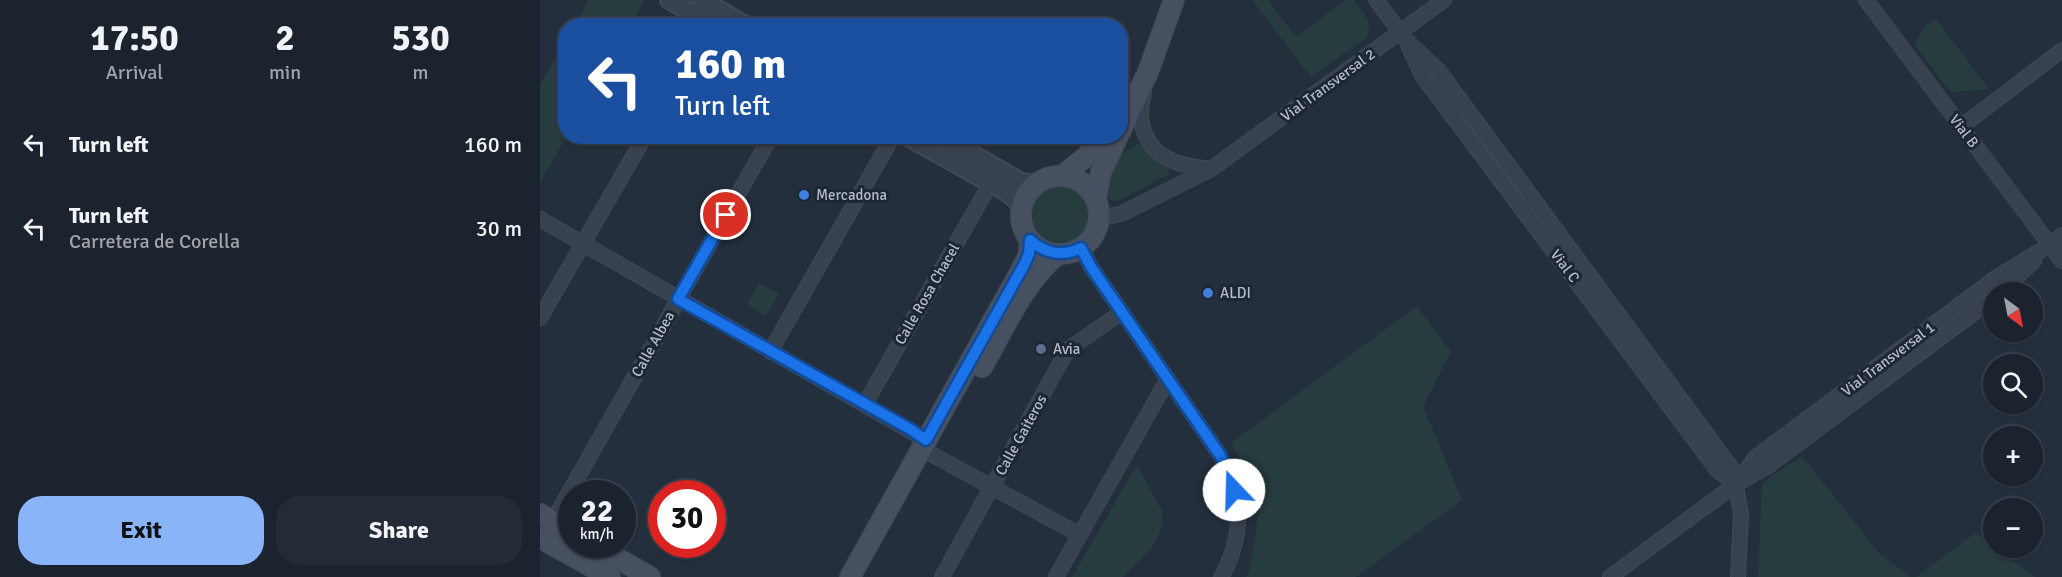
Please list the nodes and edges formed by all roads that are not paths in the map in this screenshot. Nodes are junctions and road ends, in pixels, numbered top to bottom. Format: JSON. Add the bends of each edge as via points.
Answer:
{"nodes":[{"id":1,"x":669,"y":0,"type":"edge"},
{"id":2,"x":702,"y":0,"type":"edge"},
{"id":3,"x":1163,"y":0,"type":"edge"},
{"id":4,"x":1174,"y":0,"type":"edge"},
{"id":5,"x":1376,"y":0,"type":"edge"},
{"id":6,"x":1444,"y":0,"type":"edge"},
{"id":7,"x":1866,"y":0,"type":"edge"},
{"id":8,"x":699,"y":18,"type":"edge"},
{"id":9,"x":733,"y":18,"type":"edge"},
{"id":10,"x":1404,"y":36,"type":"junction"},
{"id":11,"x":2062,"y":51,"type":"edge"},
{"id":12,"x":1148,"y":72,"type":"junction"},
{"id":13,"x":1128,"y":93,"type":"edge"},
{"id":14,"x":1128,"y":115,"type":"edge"},
{"id":15,"x":1961,"y":127,"type":"junction"},
{"id":16,"x":640,"y":144,"type":"edge"},
{"id":17,"x":766,"y":144,"type":"edge"},
{"id":18,"x":888,"y":144,"type":"edge"},
{"id":19,"x":920,"y":144,"type":"edge"},
{"id":20,"x":955,"y":144,"type":"edge"},
{"id":21,"x":1096,"y":144,"type":"edge"},
{"id":22,"x":1114,"y":144,"type":"edge"},
{"id":23,"x":1211,"y":169,"type":"junction"},
{"id":24,"x":1062,"y":176,"type":"junction"},
{"id":25,"x":990,"y":184,"type":"junction"},
{"id":26,"x":1036,"y":184,"type":"junction"},
{"id":27,"x":1096,"y":198,"type":"junction"},
{"id":28,"x":1022,"y":205,"type":"junction"},
{"id":29,"x":540,"y":219,"type":"edge"},
{"id":30,"x":1099,"y":219,"type":"junction"},
{"id":31,"x":1030,"y":240,"type":"junction"},
{"id":32,"x":2058,"y":240,"type":"edge"},
{"id":33,"x":583,"y":243,"type":"junction"},
{"id":34,"x":1081,"y":248,"type":"junction"},
{"id":35,"x":1058,"y":254,"type":"junction"},
{"id":36,"x":2062,"y":261,"type":"edge"},
{"id":37,"x":2012,"y":282,"type":"edge"},
{"id":38,"x":678,"y":299,"type":"junction"},
{"id":39,"x":1983,"y":306,"type":"edge"},
{"id":40,"x":1122,"y":312,"type":"junction"},
{"id":41,"x":540,"y":318,"type":"edge"},
{"id":42,"x":770,"y":352,"type":"junction"},
{"id":43,"x":1168,"y":379,"type":"junction"},
{"id":44,"x":865,"y":404,"type":"junction"},
{"id":45,"x":930,"y":448,"type":"junction"},
{"id":46,"x":1736,"y":484,"type":"junction"},
{"id":47,"x":992,"y":488,"type":"junction"},
{"id":48,"x":547,"y":518,"type":"edge"},
{"id":49,"x":1080,"y":535,"type":"junction"},
{"id":50,"x":540,"y":538,"type":"edge"},
{"id":51,"x":617,"y":558,"type":"edge"},
{"id":52,"x":610,"y":577,"type":"edge"},
{"id":53,"x":650,"y":577,"type":"edge"},
{"id":54,"x":850,"y":577,"type":"edge"},
{"id":55,"x":865,"y":577,"type":"edge"},
{"id":56,"x":942,"y":577,"type":"edge"},
{"id":57,"x":1056,"y":577,"type":"edge"},
{"id":58,"x":1221,"y":577,"type":"edge"},
{"id":59,"x":1610,"y":577,"type":"edge"},
{"id":60,"x":1738,"y":577,"type":"edge"}],
"edges":[{"from":1,"to":8,"type":"street"},
{"from":2,"to":9,"type":"street"},
{"from":3,"to":13,"type":"main road"},
{"from":4,"to":12,"type":"main road"},
{"from":5,"to":10,"type":"street","name":"Vial C"},
{"from":6,"to":10,"type":"street","name":"Vial Transversal 2"},
{"from":7,"to":15,"type":"street","name":"Vial B"},
{"from":10,"to":23,"type":"street","name":"Vial Transversal 2"},
{"from":10,"to":46,"type":"street","name":"Vial C","via":[[1424,77],[1717,470]]},
{"from":11,"to":15,"type":"street"},
{"from":12,"to":14,"type":"main road"},
{"from":12,"to":23,"type":"street","via":[[1140,120],[1149,142],[1178,163]]},
{"from":15,"to":32,"type":"street","name":"Vial B"},
{"from":16,"to":33,"type":"street"},
{"from":17,"to":38,"type":"street","name":"Calle Albea"},
{"from":18,"to":42,"type":"street"},
{"from":19,"to":25,"type":"street"},
{"from":20,"to":26,"type":"street","via":[[1021,182]]},
{"from":21,"to":24,"type":"main road"},
{"from":22,"to":27,"type":"main road","via":[[1101,172]]},
{"from":23,"to":30,"type":"street","name":"Vial Transversal 2","via":[[1134,209]]},
{"from":24,"to":26,"type":"main road"},
{"from":24,"to":27,"type":"main road","via":[[1079,181]]},
{"from":25,"to":28,"type":"street"},
{"from":25,"to":44,"type":"street","name":"Calle Rosa Chacel"},
{"from":26,"to":28,"type":"main road"},
{"from":27,"to":30,"type":"main road"},
{"from":28,"to":31,"type":"main road","via":[[1023,227]]},
{"from":29,"to":33,"type":"street"},
{"from":30,"to":34,"type":"main road","via":[[1094,234]]},
{"from":31,"to":35,"type":"main road","via":[[1038,248]]},
{"from":31,"to":45,"type":"main road","via":[[1024,265]]},
{"from":32,"to":36,"type":"street","name":"Vial B"},
{"from":32,"to":37,"type":"street"},
{"from":32,"to":46,"type":"street","name":"Vial Transversal 1","via":[[1998,278],[1755,458]]},
{"from":33,"to":38,"type":"street"},
{"from":33,"to":41,"type":"street"},
{"from":34,"to":35,"type":"main road"},
{"from":34,"to":40,"type":"street"},
{"from":35,"to":45,"type":"main road","via":[[1043,268],[1021,301]]},
{"from":38,"to":42,"type":"street"},
{"from":38,"to":48,"type":"street","name":"Calle Albea"},
{"from":39,"to":46,"type":"street","name":"Vial Transversal 1","via":[[1775,462]]},
{"from":40,"to":43,"type":"street"},
{"from":40,"to":47,"type":"street","name":"Calle Gaiteros","via":[[1070,348]]},
{"from":42,"to":44,"type":"street"},
{"from":43,"to":49,"type":"street"},
{"from":43,"to":58,"type":"street","via":[[1230,475],[1238,510],[1237,538],[1231,561]]},
{"from":44,"to":45,"type":"street"},
{"from":45,"to":47,"type":"street"},
{"from":45,"to":54,"type":"main road"},
{"from":45,"to":55,"type":"main road"},
{"from":46,"to":59,"type":"street","name":"Vial Transversal 1"},
{"from":46,"to":60,"type":"street","via":[[1741,514]]},
{"from":47,"to":49,"type":"street"},
{"from":47,"to":56,"type":"street","name":"Calle Gaiteros"},
{"from":49,"to":57,"type":"street"},
{"from":50,"to":52,"type":"main road"},
{"from":51,"to":53,"type":"main road"}]}
